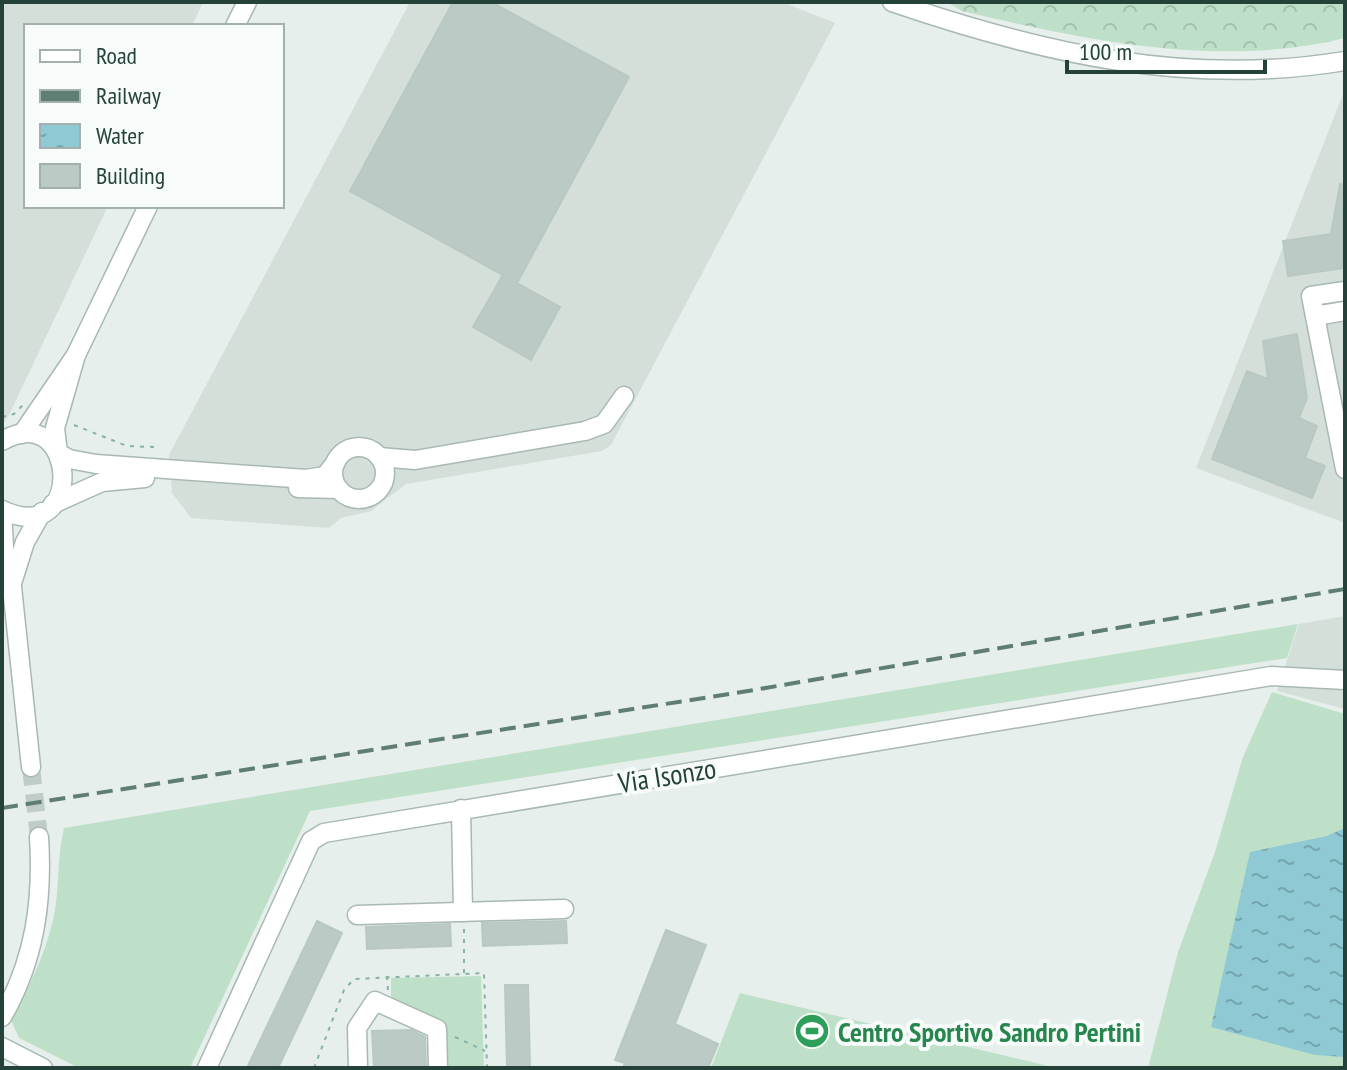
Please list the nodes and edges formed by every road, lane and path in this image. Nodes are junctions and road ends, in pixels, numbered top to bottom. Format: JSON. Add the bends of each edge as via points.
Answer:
{"nodes":[{"id":1,"x":247,"y":2,"type":"edge"},
{"id":2,"x":892,"y":2,"type":"edge"},
{"id":3,"x":236,"y":24,"type":"edge"},
{"id":4,"x":1345,"y":61,"type":"edge"},
{"id":5,"x":147,"y":208,"type":"edge"},
{"id":6,"x":1345,"y":291,"type":"edge"},
{"id":7,"x":1345,"y":311,"type":"edge"},
{"id":8,"x":1315,"y":316,"type":"junction"},
{"id":9,"x":624,"y":396,"type":"dead end"},
{"id":10,"x":48,"y":415,"type":"junction"},
{"id":11,"x":2,"y":417,"type":"edge"},
{"id":12,"x":22,"y":434,"type":"junction"},
{"id":13,"x":2,"y":441,"type":"edge"},
{"id":14,"x":58,"y":453,"type":"junction"},
{"id":15,"x":379,"y":457,"type":"junction"},
{"id":16,"x":415,"y":460,"type":"junction"},
{"id":17,"x":336,"y":462,"type":"junction"},
{"id":18,"x":152,"y":468,"type":"junction"},
{"id":19,"x":1345,"y":469,"type":"edge"},
{"id":20,"x":383,"y":482,"type":"junction"},
{"id":21,"x":339,"y":489,"type":"junction"},
{"id":22,"x":48,"y":508,"type":"junction"},
{"id":23,"x":2,"y":510,"type":"edge"},
{"id":24,"x":4,"y":563,"type":"edge"},
{"id":25,"x":12,"y":587,"type":"junction"},
{"id":26,"x":1345,"y":680,"type":"edge"},
{"id":27,"x":31,"y":767,"type":"tunnel mouth"},
{"id":28,"x":461,"y":809,"type":"junction"},
{"id":29,"x":39,"y":837,"type":"tunnel mouth"},
{"id":30,"x":564,"y":909,"type":"dead end"},
{"id":31,"x":463,"y":912,"type":"junction"},
{"id":32,"x":357,"y":915,"type":"dead end"},
{"id":33,"x":464,"y":973,"type":"dead end"},
{"id":34,"x":484,"y":973,"type":"dead end"},
{"id":35,"x":2,"y":1017,"type":"edge"},
{"id":36,"x":437,"y":1029,"type":"junction"},
{"id":37,"x":2,"y":1047,"type":"edge"},
{"id":38,"x":486,"y":1051,"type":"junction"},
{"id":39,"x":211,"y":1067,"type":"edge"},
{"id":40,"x":43,"y":1068,"type":"edge"},
{"id":41,"x":358,"y":1068,"type":"edge"},
{"id":42,"x":438,"y":1068,"type":"edge"},
{"id":43,"x":487,"y":1068,"type":"edge"}],
"edges":[{"from":1,"to":3,"type":"street"},
{"from":2,"to":4,"type":"street","via":[[998,37],[1126,64],[1209,71]]},
{"from":5,"to":10,"type":"street"},
{"from":6,"to":8,"type":"street","via":[[1311,296]]},
{"from":7,"to":8,"type":"street"},
{"from":8,"to":19,"type":"street"},
{"from":9,"to":16,"type":"street","via":[[604,424],[585,431]]},
{"from":10,"to":11,"type":"path","via":[[22,404],[14,414]]},
{"from":10,"to":12,"type":"street"},
{"from":10,"to":14,"type":"street"},
{"from":10,"to":18,"type":"path","via":[[127,446],[154,447]]},
{"from":12,"to":13,"type":"street"},
{"from":12,"to":14,"type":"street","via":[[36,436]]},
{"from":14,"to":18,"type":"street","via":[[79,461]]},
{"from":14,"to":22,"type":"street","via":[[65,479]]},
{"from":15,"to":16,"type":"street"},
{"from":15,"to":17,"type":"street","via":[[356,447]]},
{"from":15,"to":20,"type":"street"},
{"from":16,"to":20,"type":"street"},
{"from":17,"to":18,"type":"street","via":[[325,476],[306,479]]},
{"from":17,"to":21,"type":"street"},
{"from":20,"to":21,"type":"street","via":[[374,494],[360,498]]},
{"from":21,"to":22,"type":"street","via":[[130,478],[88,486]]},
{"from":22,"to":23,"type":"street","via":[[29,516]]},
{"from":22,"to":25,"type":"street","via":[[25,542]]},
{"from":23,"to":24,"type":"street"},
{"from":24,"to":25,"type":"street"},
{"from":25,"to":27,"type":"street"},
{"from":26,"to":28,"type":"street","name":"Via Isonzo","via":[[1271,676]]},
{"from":28,"to":31,"type":"street"},
{"from":28,"to":39,"type":"street","name":"Via Isonzo","via":[[324,833],[311,841]]},
{"from":29,"to":35,"type":"street","via":[[37,927],[19,985]]},
{"from":30,"to":31,"type":"street"},
{"from":31,"to":32,"type":"street"},
{"from":31,"to":33,"type":"path"},
{"from":34,"to":38,"type":"path"},
{"from":36,"to":38,"type":"path"},
{"from":36,"to":41,"type":"street","via":[[375,1001],[357,1028]]},
{"from":36,"to":42,"type":"street"},
{"from":37,"to":40,"type":"street"},
{"from":38,"to":43,"type":"path"}]}
